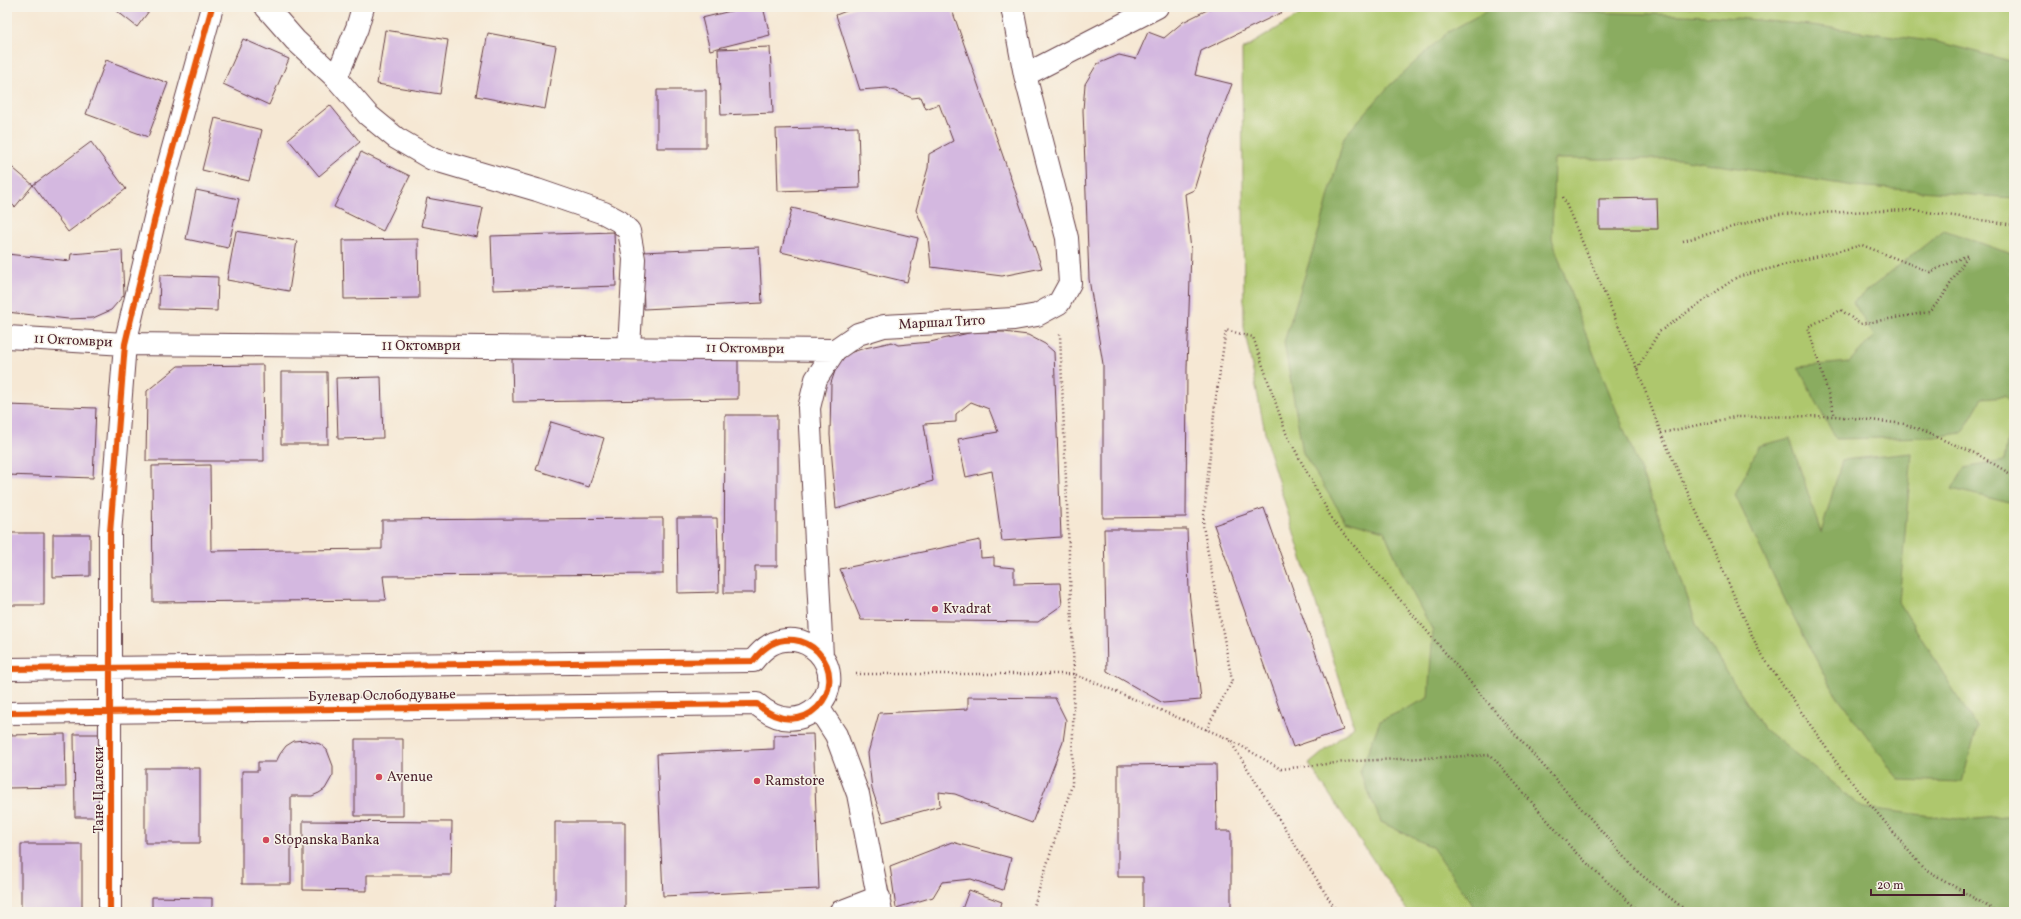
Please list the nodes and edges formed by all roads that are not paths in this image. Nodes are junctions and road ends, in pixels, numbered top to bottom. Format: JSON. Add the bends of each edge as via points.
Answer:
{"nodes":[{"id":1,"x":212,"y":7,"type":"edge"},
{"id":2,"x":266,"y":7,"type":"edge"},
{"id":3,"x":363,"y":7,"type":"edge"},
{"id":4,"x":1012,"y":7,"type":"edge"},
{"id":5,"x":1157,"y":7,"type":"edge"},
{"id":6,"x":1025,"y":75,"type":"junction"},
{"id":7,"x":336,"y":78,"type":"junction"},
{"id":8,"x":7,"y":337,"type":"edge"},
{"id":9,"x":125,"y":344,"type":"junction"},
{"id":10,"x":629,"y":348,"type":"junction"},
{"id":11,"x":835,"y":350,"type":"junction"},
{"id":12,"x":822,"y":656,"type":"junction"},
{"id":13,"x":111,"y":668,"type":"junction"},
{"id":14,"x":7,"y":669,"type":"edge"},
{"id":15,"x":818,"y":707,"type":"junction"},
{"id":16,"x":111,"y":710,"type":"junction"},
{"id":17,"x":7,"y":713,"type":"edge"},
{"id":18,"x":880,"y":904,"type":"edge"},
{"id":19,"x":110,"y":912,"type":"edge"},
{"id":20,"x":840,"y":912,"type":"edge"}],
"edges":[{"from":1,"to":9,"type":"street","name":"Тане Цалески","via":[[163,184]]},
{"from":2,"to":7,"type":"street","via":[[295,40]]},
{"from":3,"to":7,"type":"street"},
{"from":4,"to":6,"type":"street"},
{"from":5,"to":6,"type":"street"},
{"from":6,"to":11,"type":"street","name":"Маршал Тито","via":[[1067,238],[1070,283],[1059,304],[1037,315],[1014,320],[884,326],[858,334]]},
{"from":7,"to":10,"type":"street","via":[[368,115],[396,138],[432,159],[537,190],[604,213],[619,221],[629,231],[634,258]]},
{"from":8,"to":9,"type":"street","name":"11 Октомври"},
{"from":9,"to":10,"type":"street","name":"11 Октомври"},
{"from":9,"to":13,"type":"street","name":"Тане Цалески","via":[[110,533]]},
{"from":10,"to":11,"type":"street","name":"11 Октомври"},
{"from":11,"to":12,"type":"street","name":"Маршал Тито","via":[[816,379],[809,408]]},
{"from":12,"to":13,"type":"street","via":[[813,647],[800,641],[786,639],[773,642],[761,650],[753,661]]},
{"from":12,"to":15,"type":"street","name":"Маршал Тито","via":[[828,669],[829,682],[826,696]]},
{"from":13,"to":14,"type":"street"},
{"from":13,"to":16,"type":"street","name":"Тане Цалески"},
{"from":15,"to":16,"type":"street","name":"Булевар Ослободување","via":[[807,715],[794,719],[780,718],[767,713],[757,704]]},
{"from":15,"to":18,"type":"street","via":[[836,736],[858,794]]},
{"from":16,"to":17,"type":"street","name":"Булевар Ослободување"},
{"from":16,"to":19,"type":"street","name":"Тане Цалески"},
{"from":18,"to":20,"type":"street"}]}
